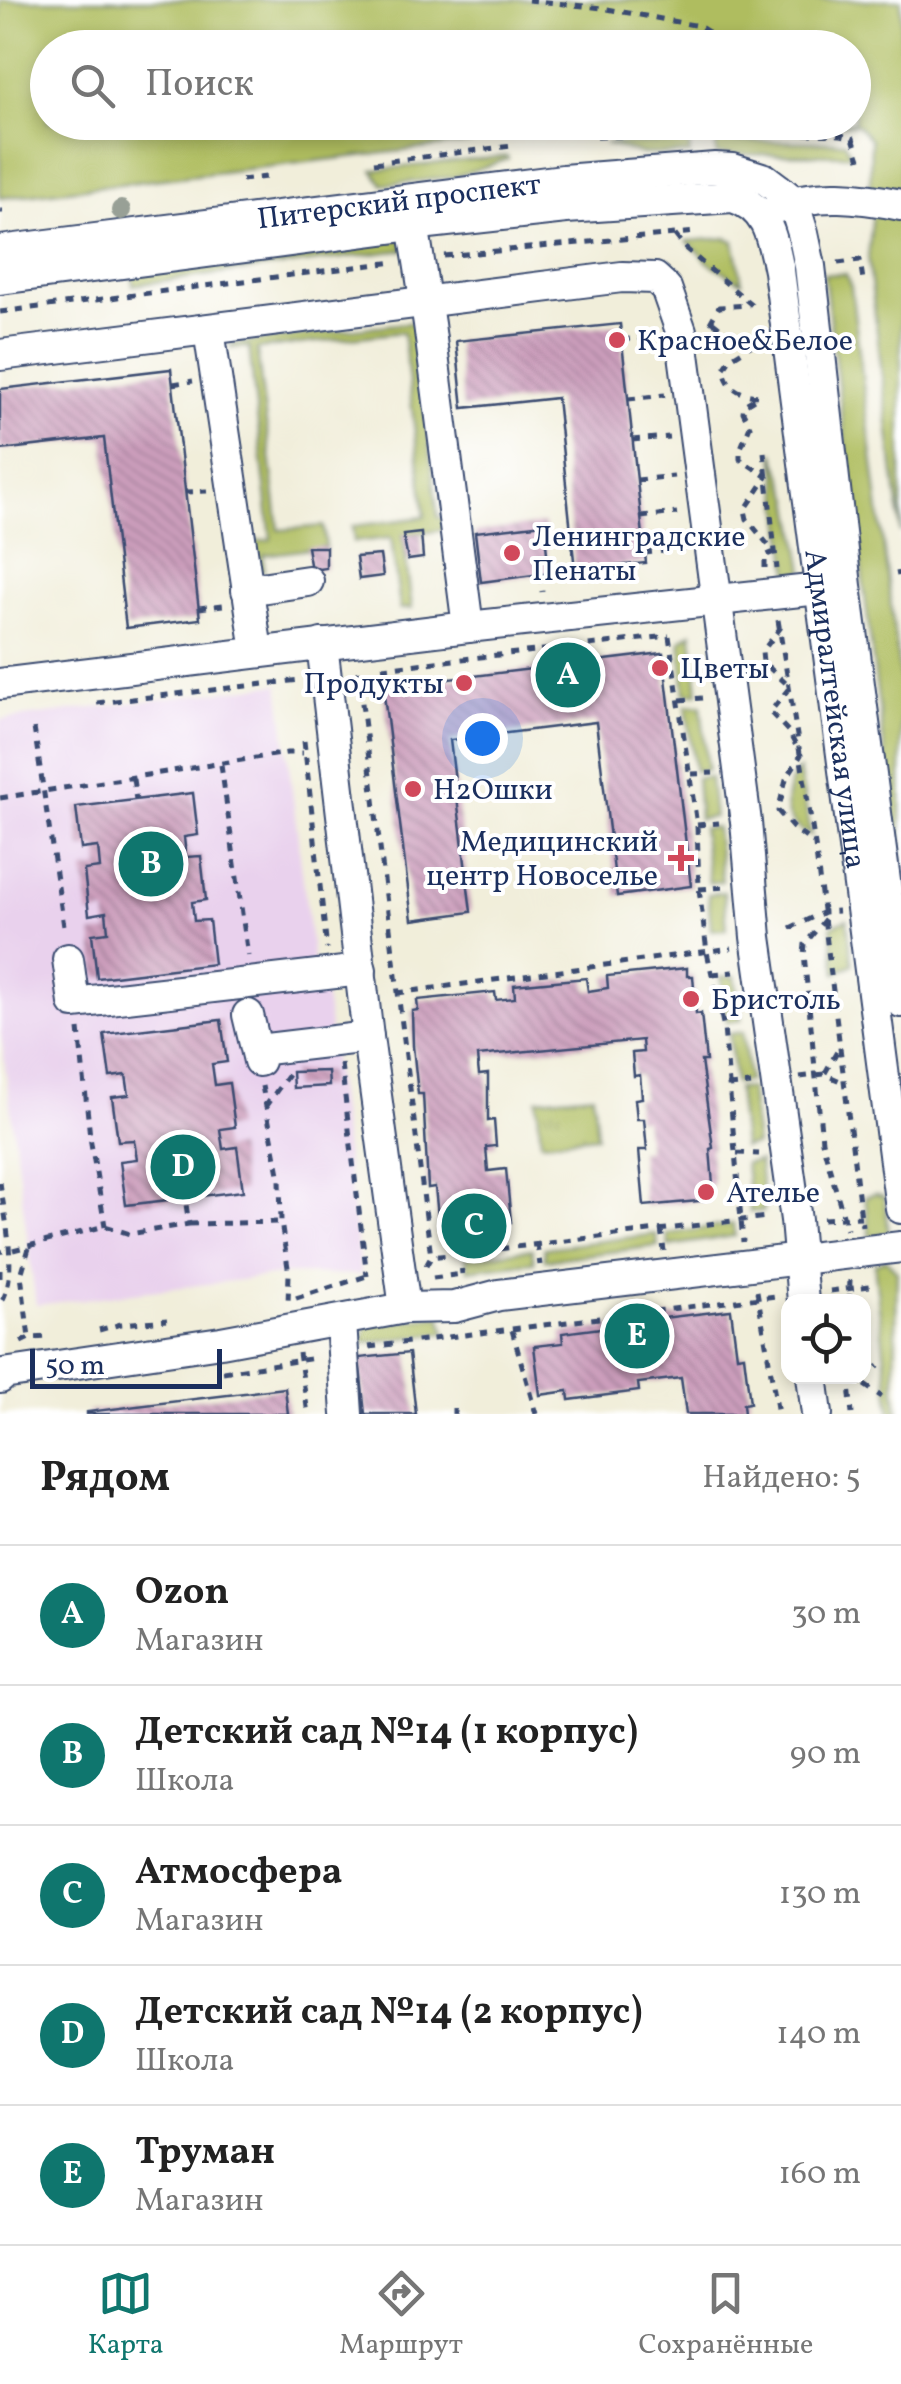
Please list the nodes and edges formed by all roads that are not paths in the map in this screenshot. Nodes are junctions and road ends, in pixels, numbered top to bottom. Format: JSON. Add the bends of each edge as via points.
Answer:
{"nodes":[{"id":1,"x":793,"y":201,"type":"junction"},
{"id":2,"x":901,"y":205,"type":"edge"},
{"id":3,"x":411,"y":212,"type":"junction"},
{"id":4,"x":762,"y":214,"type":"junction"},
{"id":5,"x":0,"y":251,"type":"edge"},
{"id":6,"x":0,"y":279,"type":"edge"},
{"id":7,"x":426,"y":301,"type":"junction"},
{"id":8,"x":209,"y":330,"type":"junction"},
{"id":9,"x":0,"y":355,"type":"edge"},
{"id":10,"x":308,"y":581,"type":"dead end"},
{"id":11,"x":833,"y":588,"type":"junction"},
{"id":12,"x":242,"y":597,"type":"junction"},
{"id":13,"x":715,"y":598,"type":"junction"},
{"id":14,"x":468,"y":627,"type":"junction"},
{"id":15,"x":322,"y":644,"type":"junction"},
{"id":16,"x":256,"y":652,"type":"junction"},
{"id":17,"x":0,"y":684,"type":"edge"},
{"id":18,"x":68,"y":958,"type":"road end"},
{"id":19,"x":361,"y":970,"type":"junction"},
{"id":20,"x":901,"y":1002,"type":"edge"},
{"id":21,"x":248,"y":1015,"type":"dead end"},
{"id":22,"x":368,"y":1038,"type":"junction"},
{"id":23,"x":901,"y":1208,"type":"edge"},
{"id":24,"x":901,"y":1247,"type":"edge"},
{"id":25,"x":799,"y":1259,"type":"junction"},
{"id":26,"x":796,"y":1294,"type":"edge"},
{"id":27,"x":405,"y":1308,"type":"junction"},
{"id":28,"x":348,"y":1335,"type":"junction"},
{"id":29,"x":0,"y":1378,"type":"edge"},
{"id":30,"x":813,"y":1384,"type":"edge"},
{"id":31,"x":347,"y":1414,"type":"edge"},
{"id":32,"x":817,"y":1414,"type":"edge"}],
"edges":[{"from":1,"to":2,"type":"street","via":[[858,198]]},
{"from":1,"to":3,"type":"street","name":"Питерский проспект","via":[[764,178],[715,168],[563,180]]},
{"from":1,"to":4,"type":"street"},
{"from":1,"to":11,"type":"street","name":"Адмиралтейская улица","via":[[810,266]]},
{"from":3,"to":4,"type":"street","name":"Питерский проспект","via":[[733,197]]},
{"from":3,"to":5,"type":"street","name":"Питерский проспект"},
{"from":3,"to":6,"type":"street","name":"Питерский проспект"},
{"from":3,"to":7,"type":"street"},
{"from":4,"to":11,"type":"street","name":"Адмиралтейская улица","via":[[779,271]]},
{"from":7,"to":8,"type":"street"},
{"from":7,"to":13,"type":"street","via":[[639,276],[666,288],[681,331]]},
{"from":7,"to":14,"type":"street"},
{"from":8,"to":9,"type":"street"},
{"from":8,"to":12,"type":"street"},
{"from":10,"to":12,"type":"street"},
{"from":11,"to":13,"type":"street"},
{"from":11,"to":20,"type":"street","name":"Адмиралтейская улица"},
{"from":11,"to":23,"type":"street","name":"Адмиралтейская улица"},
{"from":12,"to":16,"type":"street"},
{"from":13,"to":14,"type":"street"},
{"from":13,"to":25,"type":"street"},
{"from":14,"to":15,"type":"street"},
{"from":15,"to":16,"type":"street"},
{"from":15,"to":19,"type":"street"},
{"from":16,"to":17,"type":"street"},
{"from":18,"to":19,"type":"street","via":[[74,1003]]},
{"from":19,"to":22,"type":"street"},
{"from":21,"to":22,"type":"street","via":[[259,1056]]},
{"from":22,"to":27,"type":"street"},
{"from":24,"to":25,"type":"street","via":[[857,1246]]},
{"from":25,"to":26,"type":"street"},
{"from":25,"to":27,"type":"street","via":[[499,1294],[454,1307]]},
{"from":27,"to":28,"type":"street"},
{"from":28,"to":29,"type":"street"},
{"from":28,"to":31,"type":"street"},
{"from":30,"to":32,"type":"street"}]}
